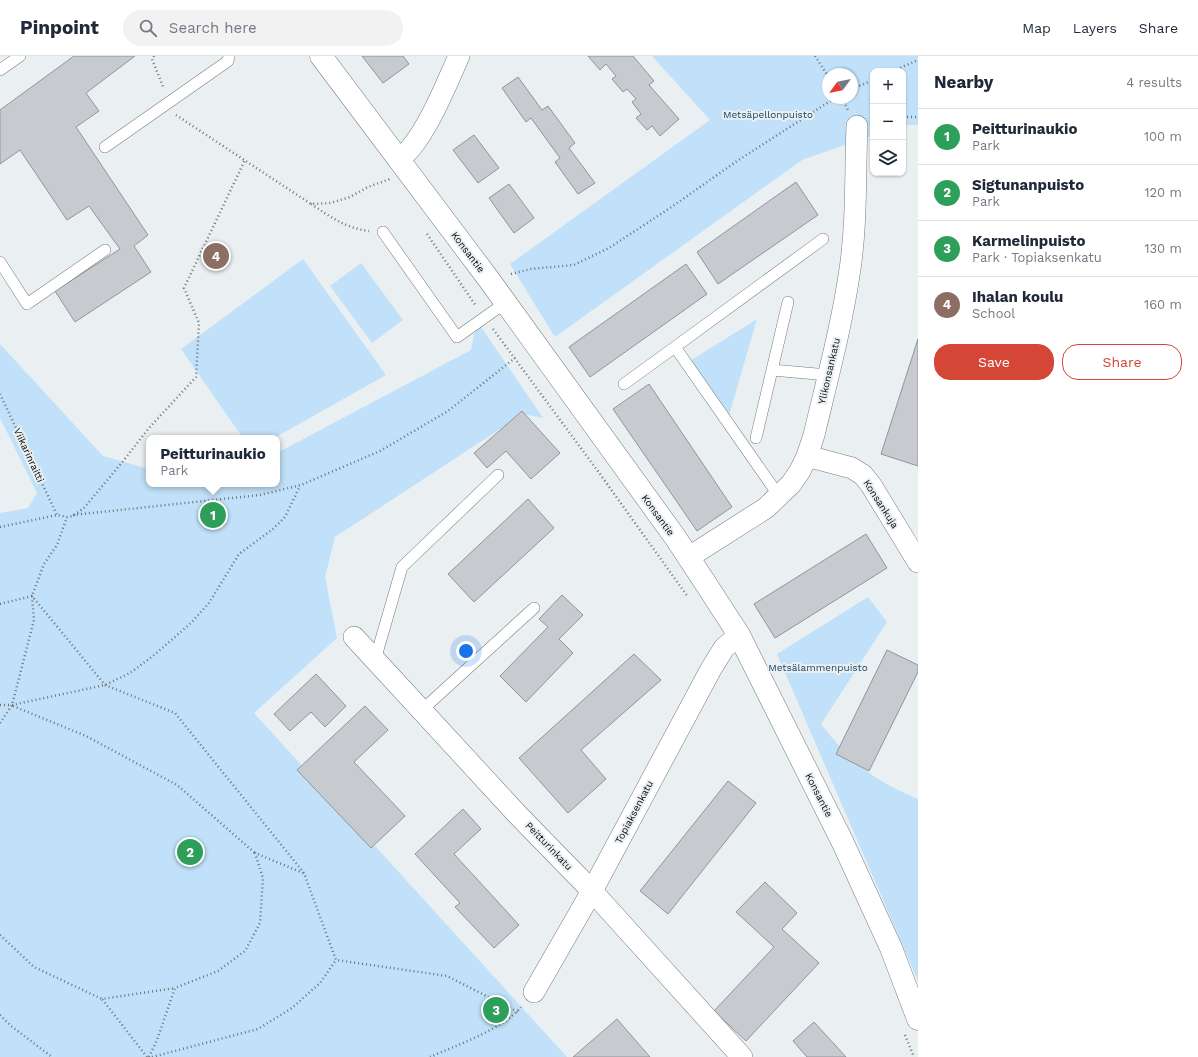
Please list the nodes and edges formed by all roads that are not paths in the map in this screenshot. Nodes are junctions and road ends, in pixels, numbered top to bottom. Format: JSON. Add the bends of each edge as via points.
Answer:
{"nodes":[{"id":1,"x":20,"y":56,"type":"edge"},
{"id":2,"x":229,"y":56,"type":"edge"},
{"id":3,"x":322,"y":56,"type":"edge"},
{"id":4,"x":459,"y":56,"type":"edge"},
{"id":5,"x":0,"y":70,"type":"edge"},
{"id":6,"x":857,"y":126,"type":"dead end"},
{"id":7,"x":105,"y":147,"type":"dead end"},
{"id":8,"x":395,"y":169,"type":"junction"},
{"id":9,"x":383,"y":232,"type":"road end"},
{"id":10,"x":823,"y":239,"type":"dead end"},
{"id":11,"x":105,"y":250,"type":"dead end"},
{"id":12,"x":0,"y":262,"type":"edge"},
{"id":13,"x":788,"y":302,"type":"dead end"},
{"id":14,"x":505,"y":303,"type":"junction"},
{"id":15,"x":675,"y":347,"type":"junction"},
{"id":16,"x":772,"y":370,"type":"junction"},
{"id":17,"x":828,"y":376,"type":"junction"},
{"id":18,"x":624,"y":384,"type":"dead end"},
{"id":19,"x":756,"y":438,"type":"dead end"},
{"id":20,"x":807,"y":456,"type":"junction"},
{"id":21,"x":498,"y":475,"type":"dead end"},
{"id":22,"x":778,"y":496,"type":"junction"},
{"id":23,"x":688,"y":558,"type":"junction"},
{"id":24,"x":918,"y":562,"type":"edge"},
{"id":25,"x":534,"y":608,"type":"dead end"},
{"id":26,"x":739,"y":636,"type":"junction"},
{"id":27,"x":354,"y":637,"type":"dead end"},
{"id":28,"x":375,"y":660,"type":"junction"},
{"id":29,"x":422,"y":710,"type":"junction"},
{"id":30,"x":592,"y":891,"type":"junction"},
{"id":31,"x":534,"y":992,"type":"road end"},
{"id":32,"x":918,"y":1019,"type":"edge"},
{"id":33,"x":742,"y":1057,"type":"edge"}],
"edges":[{"from":1,"to":5,"type":"lane"},
{"from":2,"to":7,"type":"lane","via":[[228,61]]},
{"from":3,"to":8,"type":"street","name":"Konsantie"},
{"from":4,"to":8,"type":"street","via":[[419,137]]},
{"from":6,"to":17,"type":"street","name":"Ylikonsankatu","via":[[854,234],[845,303]]},
{"from":8,"to":14,"type":"street","name":"Konsantie"},
{"from":9,"to":14,"type":"lane","via":[[457,337]]},
{"from":10,"to":15,"type":"lane"},
{"from":11,"to":12,"type":"lane","via":[[27,304]]},
{"from":13,"to":16,"type":"lane"},
{"from":14,"to":23,"type":"street","name":"Konsantie"},
{"from":15,"to":18,"type":"lane"},
{"from":15,"to":22,"type":"lane"},
{"from":16,"to":17,"type":"lane"},
{"from":16,"to":19,"type":"lane"},
{"from":17,"to":20,"type":"street","name":"Ylikonsankatu"},
{"from":20,"to":22,"type":"street","name":"Ylikonsankatu","via":[[791,484]]},
{"from":20,"to":24,"type":"street","name":"Konsankuja","via":[[852,468],[863,475]]},
{"from":21,"to":28,"type":"lane","via":[[402,567]]},
{"from":22,"to":23,"type":"street","name":"Ylikonsankatu","via":[[766,508]]},
{"from":23,"to":26,"type":"street","name":"Konsantie"},
{"from":25,"to":29,"type":"lane"},
{"from":26,"to":30,"type":"street","name":"Topiaksenkatu","via":[[724,648],[710,669]]},
{"from":26,"to":32,"type":"street","name":"Konsantie","via":[[843,842],[891,948]]},
{"from":27,"to":28,"type":"street","name":"Peitturinkatu"},
{"from":28,"to":29,"type":"street","name":"Peitturinkatu"},
{"from":29,"to":30,"type":"street","name":"Peitturinkatu"},
{"from":30,"to":31,"type":"street","name":"Topiaksenkatu"},
{"from":30,"to":33,"type":"street","name":"Peitturinkatu"}]}
